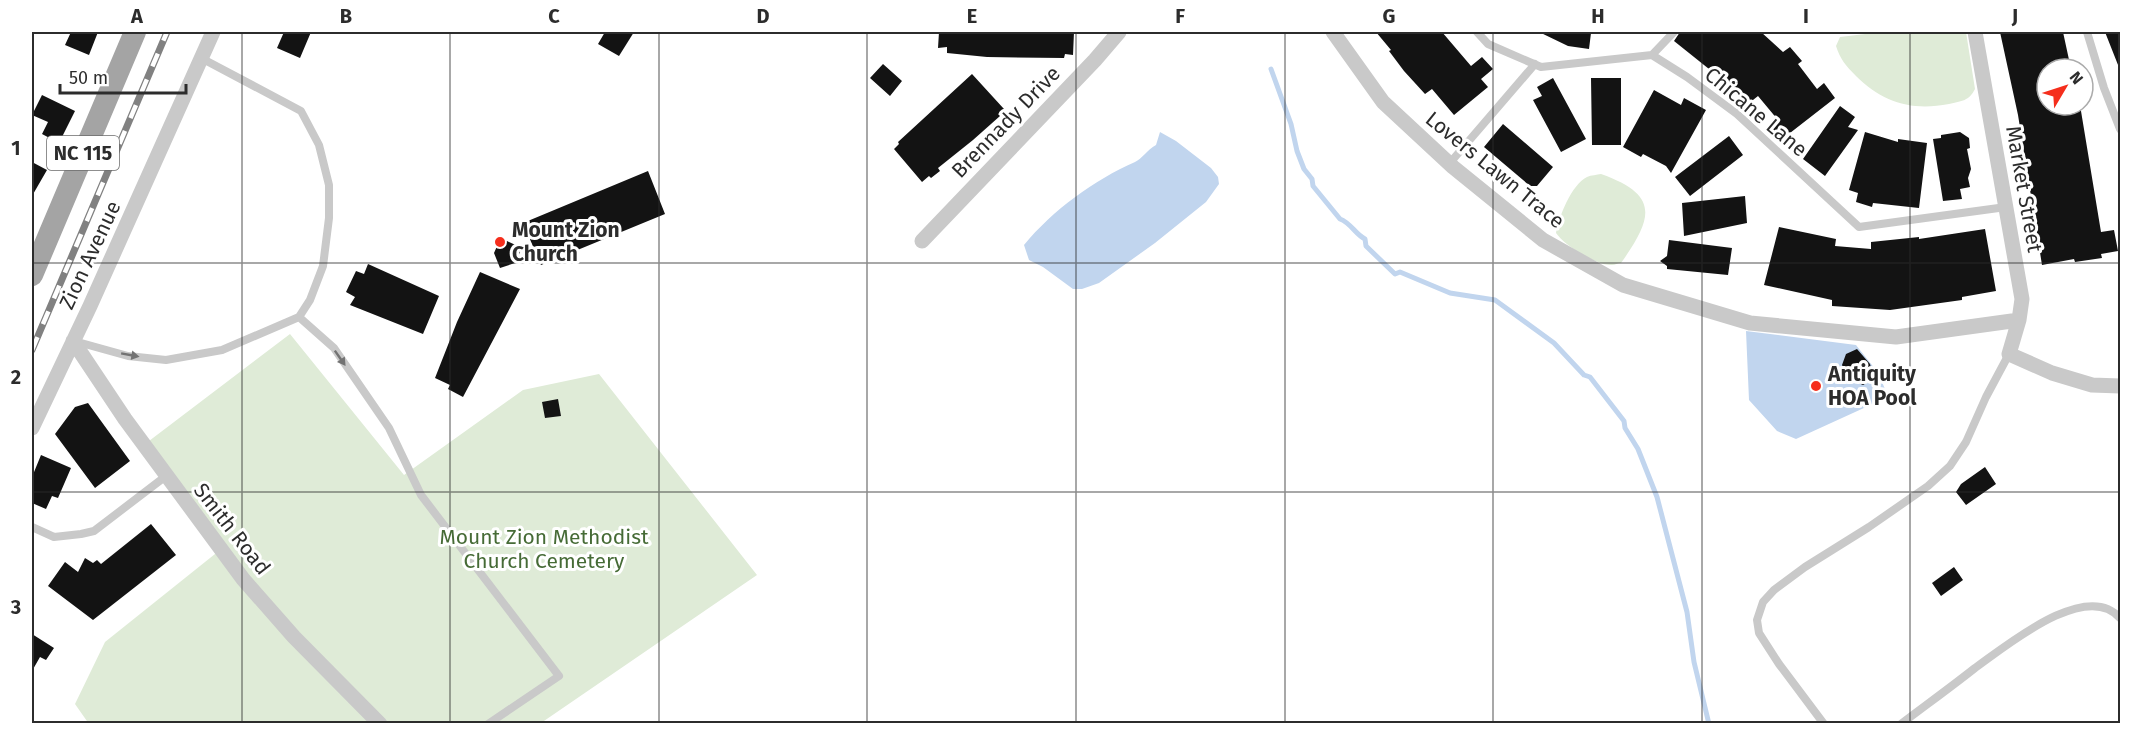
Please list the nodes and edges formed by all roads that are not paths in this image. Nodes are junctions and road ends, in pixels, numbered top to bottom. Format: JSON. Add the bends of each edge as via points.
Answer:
{"nodes":[{"id":1,"x":135,"y":32,"type":"edge"},
{"id":2,"x":213,"y":32,"type":"edge"},
{"id":3,"x":1119,"y":32,"type":"edge"},
{"id":4,"x":1333,"y":32,"type":"edge"},
{"id":5,"x":1477,"y":32,"type":"edge"},
{"id":6,"x":1674,"y":32,"type":"edge"},
{"id":7,"x":1975,"y":32,"type":"edge"},
{"id":8,"x":2087,"y":32,"type":"edge"},
{"id":9,"x":1652,"y":55,"type":"junction"},
{"id":10,"x":201,"y":58,"type":"junction"},
{"id":11,"x":1535,"y":64,"type":"junction"},
{"id":12,"x":2121,"y":129,"type":"edge"},
{"id":13,"x":1449,"y":164,"type":"junction"},
{"id":14,"x":2006,"y":207,"type":"junction"},
{"id":15,"x":922,"y":241,"type":"dead end"},
{"id":16,"x":32,"y":275,"type":"edge"},
{"id":17,"x":299,"y":317,"type":"junction"},
{"id":18,"x":2019,"y":320,"type":"junction"},
{"id":19,"x":73,"y":341,"type":"junction"},
{"id":20,"x":2009,"y":354,"type":"junction"},
{"id":21,"x":2121,"y":386,"type":"edge"},
{"id":22,"x":32,"y":428,"type":"edge"},
{"id":23,"x":166,"y":476,"type":"junction"},
{"id":24,"x":32,"y":527,"type":"edge"},
{"id":25,"x":2121,"y":618,"type":"edge"},
{"id":26,"x":380,"y":723,"type":"edge"},
{"id":27,"x":488,"y":723,"type":"edge"},
{"id":28,"x":1824,"y":723,"type":"edge"},
{"id":29,"x":1901,"y":723,"type":"edge"}],
"edges":[{"from":1,"to":16,"type":"main road","number":"NC 115"},
{"from":2,"to":10,"type":"street","name":"Zion Avenue"},
{"from":3,"to":15,"type":"street","name":"Brennady Drive"},
{"from":4,"to":13,"type":"street","name":"Lovers Lawn Trace","via":[[1383,102]]},
{"from":5,"to":11,"type":"lane","via":[[1488,44]]},
{"from":6,"to":9,"type":"lane"},
{"from":7,"to":14,"type":"street","name":"Market Street"},
{"from":8,"to":12,"type":"lane"},
{"from":9,"to":11,"type":"lane","via":[[1541,67]]},
{"from":9,"to":14,"type":"lane","name":"Chicane Lane","via":[[1737,114],[1859,227]]},
{"from":10,"to":17,"type":"lane","via":[[302,111],[319,145],[329,185],[329,219],[323,266]]},
{"from":10,"to":19,"type":"street","name":"Zion Avenue"},
{"from":11,"to":13,"type":"lane"},
{"from":13,"to":18,"type":"street","name":"Lovers Lawn Trace","via":[[1543,240],[1623,285],[1750,323],[1896,337]]},
{"from":14,"to":18,"type":"street","name":"Market Street","via":[[2022,299]]},
{"from":19,"to":17,"type":"lane","one_way":true,"via":[[128,356],[166,360],[222,350]]},
{"from":17,"to":27,"type":"lane","one_way":true,"via":[[334,348],[389,428],[421,495],[559,676]]},
{"from":18,"to":20,"type":"street","name":"Market Street"},
{"from":19,"to":22,"type":"street","name":"Zion Avenue"},
{"from":19,"to":23,"type":"street","name":"Smith Road"},
{"from":20,"to":21,"type":"street","via":[[2092,386]]},
{"from":20,"to":28,"type":"lane","via":[[1950,466],[1928,486],[1805,567],[1763,602],[1757,620],[1760,633]]},
{"from":23,"to":24,"type":"lane","via":[[94,531],[54,537]]},
{"from":23,"to":26,"type":"street","name":"Smith Road","via":[[243,579],[294,637]]},
{"from":25,"to":29,"type":"lane","via":[[2103,607],[2062,613],[2030,629]]}]}
